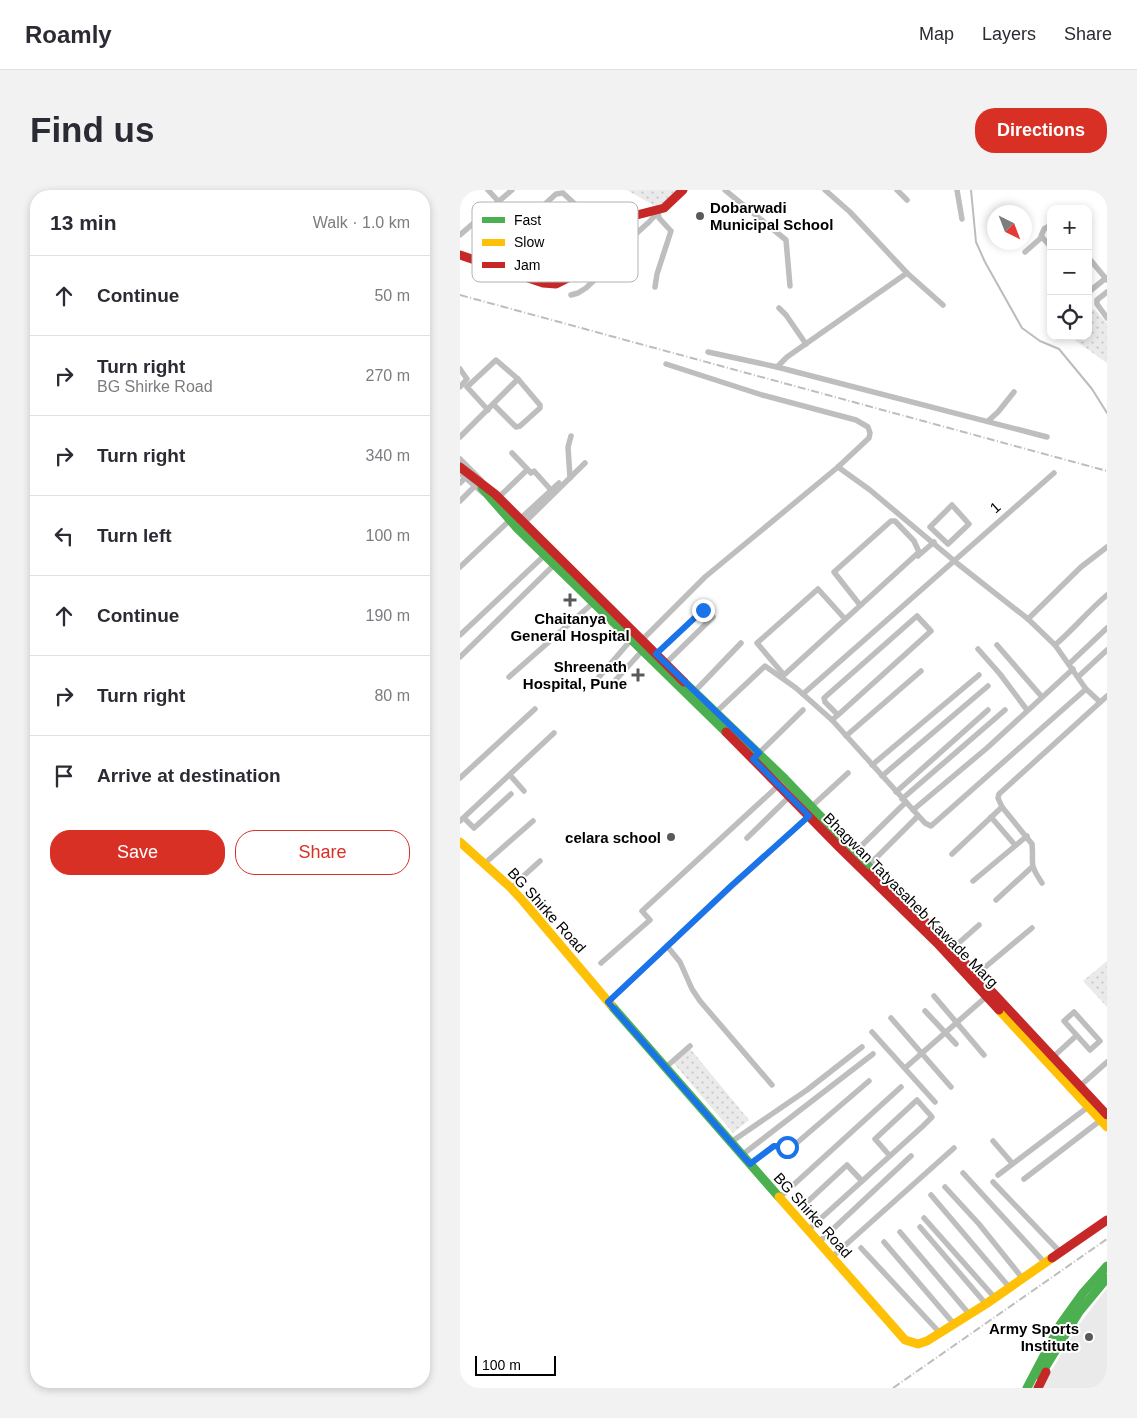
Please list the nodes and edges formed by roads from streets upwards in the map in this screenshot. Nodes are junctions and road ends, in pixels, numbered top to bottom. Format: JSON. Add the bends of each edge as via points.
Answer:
{"nodes":[{"id":1,"x":488,"y":190,"type":"edge"},
{"id":2,"x":512,"y":190,"type":"edge"},
{"id":3,"x":683,"y":190,"type":"edge"},
{"id":4,"x":725,"y":190,"type":"edge"},
{"id":5,"x":825,"y":190,"type":"edge"},
{"id":6,"x":897,"y":190,"type":"edge"},
{"id":7,"x":956,"y":190,"type":"edge"},
{"id":8,"x":907,"y":200,"type":"dead end"},
{"id":9,"x":499,"y":202,"type":"joint"},
{"id":10,"x":547,"y":202,"type":"edge"},
{"id":11,"x":573,"y":202,"type":"edge"},
{"id":12,"x":659,"y":211,"type":"junction"},
{"id":13,"x":638,"y":215,"type":"edge"},
{"id":14,"x":962,"y":219,"type":"dead end"},
{"id":15,"x":472,"y":225,"type":"edge"},
{"id":16,"x":1047,"y":227,"type":"edge"},
{"id":17,"x":638,"y":231,"type":"edge"},
{"id":18,"x":460,"y":235,"type":"edge"},
{"id":19,"x":1042,"y":237,"type":"junction"},
{"id":20,"x":1047,"y":243,"type":"edge"},
{"id":21,"x":1026,"y":252,"type":"dead end"},
{"id":22,"x":460,"y":255,"type":"edge"},
{"id":23,"x":472,"y":259,"type":"edge"},
{"id":24,"x":1092,"y":262,"type":"edge"},
{"id":25,"x":907,"y":273,"type":"junction"},
{"id":26,"x":1106,"y":279,"type":"edge"},
{"id":27,"x":540,"y":282,"type":"edge"},
{"id":28,"x":562,"y":282,"type":"edge"},
{"id":29,"x":592,"y":282,"type":"edge"},
{"id":30,"x":790,"y":286,"type":"dead end"},
{"id":31,"x":655,"y":287,"type":"dead end"},
{"id":32,"x":1092,"y":288,"type":"edge"},
{"id":33,"x":1107,"y":292,"type":"edge"},
{"id":34,"x":1092,"y":294,"type":"edge"},
{"id":35,"x":571,"y":295,"type":"dead end"},
{"id":36,"x":1097,"y":300,"type":"junction"},
{"id":37,"x":943,"y":305,"type":"dead end"},
{"id":38,"x":779,"y":308,"type":"dead end"},
{"id":39,"x":1107,"y":318,"type":"edge"},
{"id":40,"x":806,"y":344,"type":"junction"},
{"id":41,"x":708,"y":352,"type":"dead end"},
{"id":42,"x":666,"y":364,"type":"dead end"},
{"id":43,"x":777,"y":367,"type":"junction"},
{"id":44,"x":460,"y":369,"type":"edge"},
{"id":45,"x":518,"y":379,"type":"junction"},
{"id":46,"x":460,"y":387,"type":"edge"},
{"id":47,"x":1014,"y":392,"type":"dead end"},
{"id":48,"x":493,"y":404,"type":"junction"},
{"id":49,"x":488,"y":410,"type":"junction"},
{"id":50,"x":988,"y":421,"type":"junction"},
{"id":51,"x":571,"y":436,"type":"dead end"},
{"id":52,"x":1046,"y":436,"type":"dead end"},
{"id":53,"x":460,"y":437,"type":"edge"},
{"id":54,"x":512,"y":453,"type":"dead end"},
{"id":55,"x":460,"y":459,"type":"edge"},
{"id":56,"x":584,"y":463,"type":"dead end"},
{"id":57,"x":460,"y":466,"type":"edge"},
{"id":58,"x":838,"y":467,"type":"junction"},
{"id":59,"x":527,"y":470,"type":"junction"},
{"id":60,"x":460,"y":473,"type":"edge"},
{"id":61,"x":1054,"y":473,"type":"dead end"},
{"id":62,"x":465,"y":478,"type":"junction"},
{"id":63,"x":570,"y":478,"type":"junction"},
{"id":64,"x":460,"y":483,"type":"edge"},
{"id":65,"x":558,"y":483,"type":"dead end"},
{"id":66,"x":477,"y":485,"type":"junction"},
{"id":67,"x":551,"y":490,"type":"junction"},
{"id":68,"x":495,"y":497,"type":"junction"},
{"id":69,"x":460,"y":501,"type":"edge"},
{"id":70,"x":510,"y":520,"type":"junction"},
{"id":71,"x":521,"y":524,"type":"junction"},
{"id":72,"x":934,"y":532,"type":"junction"},
{"id":73,"x":928,"y":538,"type":"junction"},
{"id":74,"x":934,"y":542,"type":"junction"},
{"id":75,"x":1107,"y":547,"type":"edge"},
{"id":76,"x":548,"y":552,"type":"junction"},
{"id":77,"x":954,"y":560,"type":"junction"},
{"id":78,"x":555,"y":564,"type":"junction"},
{"id":79,"x":460,"y":567,"type":"edge"},
{"id":80,"x":576,"y":579,"type":"junction"},
{"id":81,"x":1107,"y":595,"type":"edge"},
{"id":82,"x":594,"y":602,"type":"junction"},
{"id":83,"x":860,"y":605,"type":"junction"},
{"id":84,"x":703,"y":610,"type":"dead end"},
{"id":85,"x":713,"y":617,"type":"dead end"},
{"id":86,"x":845,"y":619,"type":"junction"},
{"id":87,"x":1028,"y":620,"type":"junction"},
{"id":88,"x":1107,"y":628,"type":"edge"},
{"id":89,"x":460,"y":635,"type":"edge"},
{"id":90,"x":741,"y":643,"type":"dead end"},
{"id":91,"x":638,"y":644,"type":"junction"},
{"id":92,"x":997,"y":645,"type":"dead end"},
{"id":93,"x":1055,"y":645,"type":"junction"},
{"id":94,"x":978,"y":649,"type":"dead end"},
{"id":95,"x":1107,"y":650,"type":"edge"},
{"id":96,"x":656,"y":654,"type":"junction"},
{"id":97,"x":460,"y":657,"type":"edge"},
{"id":98,"x":772,"y":660,"type":"junction"},
{"id":99,"x":666,"y":663,"type":"junction"},
{"id":100,"x":765,"y":666,"type":"junction"},
{"id":101,"x":1071,"y":666,"type":"junction"},
{"id":102,"x":921,"y":671,"type":"dead end"},
{"id":103,"x":979,"y":675,"type":"dead end"},
{"id":104,"x":509,"y":677,"type":"dead end"},
{"id":105,"x":1078,"y":677,"type":"junction"},
{"id":106,"x":599,"y":678,"type":"dead end"},
{"id":107,"x":782,"y":678,"type":"junction"},
{"id":108,"x":612,"y":684,"type":"dead end"},
{"id":109,"x":988,"y":686,"type":"dead end"},
{"id":110,"x":1086,"y":689,"type":"junction"},
{"id":111,"x":694,"y":692,"type":"junction"},
{"id":112,"x":803,"y":694,"type":"junction"},
{"id":113,"x":1107,"y":696,"type":"edge"},
{"id":114,"x":1042,"y":697,"type":"junction"},
{"id":115,"x":1100,"y":702,"type":"junction"},
{"id":116,"x":535,"y":709,"type":"dead end"},
{"id":117,"x":803,"y":710,"type":"dead end"},
{"id":118,"x":988,"y":710,"type":"dead end"},
{"id":119,"x":1005,"y":710,"type":"dead end"},
{"id":120,"x":1027,"y":710,"type":"junction"},
{"id":121,"x":713,"y":715,"type":"junction"},
{"id":122,"x":838,"y":715,"type":"junction"},
{"id":123,"x":832,"y":720,"type":"junction"},
{"id":124,"x":554,"y":733,"type":"dead end"},
{"id":125,"x":846,"y":736,"type":"junction"},
{"id":126,"x":756,"y":756,"type":"junction"},
{"id":127,"x":872,"y":765,"type":"junction"},
{"id":128,"x":848,"y":774,"type":"dead end"},
{"id":129,"x":510,"y":775,"type":"junction"},
{"id":130,"x":882,"y":776,"type":"junction"},
{"id":131,"x":460,"y":778,"type":"edge"},
{"id":132,"x":779,"y":785,"type":"junction"},
{"id":133,"x":524,"y":792,"type":"dead end"},
{"id":134,"x":896,"y":792,"type":"junction"},
{"id":135,"x":511,"y":794,"type":"dead end"},
{"id":136,"x":790,"y":796,"type":"junction"},
{"id":137,"x":904,"y":800,"type":"junction"},
{"id":138,"x":1002,"y":807,"type":"junction"},
{"id":139,"x":913,"y":810,"type":"junction"},
{"id":140,"x":812,"y":811,"type":"junction"},
{"id":141,"x":918,"y":816,"type":"junction"},
{"id":142,"x":991,"y":817,"type":"junction"},
{"id":143,"x":462,"y":819,"type":"edge"},
{"id":144,"x":533,"y":821,"type":"dead end"},
{"id":145,"x":1027,"y":836,"type":"junction"},
{"id":146,"x":747,"y":838,"type":"dead end"},
{"id":147,"x":460,"y":842,"type":"edge"},
{"id":148,"x":1015,"y":845,"type":"junction"},
{"id":149,"x":952,"y":854,"type":"dead end"},
{"id":150,"x":852,"y":855,"type":"junction"},
{"id":151,"x":540,"y":861,"type":"dead end"},
{"id":152,"x":484,"y":864,"type":"junction"},
{"id":153,"x":869,"y":866,"type":"junction"},
{"id":154,"x":1032,"y":867,"type":"junction"},
{"id":155,"x":973,"y":881,"type":"dead end"},
{"id":156,"x":1042,"y":883,"type":"dead end"},
{"id":157,"x":512,"y":889,"type":"junction"},
{"id":158,"x":996,"y":900,"type":"dead end"},
{"id":159,"x":906,"y":907,"type":"junction"},
{"id":160,"x":979,"y":926,"type":"dead end"},
{"id":161,"x":1032,"y":928,"type":"dead end"},
{"id":162,"x":667,"y":946,"type":"junction"},
{"id":163,"x":953,"y":948,"type":"junction"},
{"id":164,"x":600,"y":963,"type":"dead end"},
{"id":165,"x":977,"y":974,"type":"junction"},
{"id":166,"x":934,"y":996,"type":"dead end"},
{"id":167,"x":990,"y":996,"type":"junction"},
{"id":168,"x":608,"y":1002,"type":"junction"},
{"id":169,"x":925,"y":1011,"type":"dead end"},
{"id":170,"x":890,"y":1018,"type":"dead end"},
{"id":171,"x":956,"y":1022,"type":"junction"},
{"id":172,"x":872,"y":1032,"type":"dead end"},
{"id":173,"x":945,"y":1032,"type":"junction"},
{"id":174,"x":1076,"y":1036,"type":"junction"},
{"id":175,"x":956,"y":1044,"type":"dead end"},
{"id":176,"x":690,"y":1046,"type":"dead end"},
{"id":177,"x":862,"y":1047,"type":"dead end"},
{"id":178,"x":922,"y":1053,"type":"junction"},
{"id":179,"x":873,"y":1054,"type":"dead end"},
{"id":180,"x":984,"y":1055,"type":"dead end"},
{"id":181,"x":1053,"y":1057,"type":"junction"},
{"id":182,"x":1107,"y":1062,"type":"edge"},
{"id":183,"x":666,"y":1067,"type":"junction"},
{"id":184,"x":905,"y":1068,"type":"junction"},
{"id":185,"x":869,"y":1081,"type":"dead end"},
{"id":186,"x":772,"y":1085,"type":"dead end"},
{"id":187,"x":1080,"y":1086,"type":"junction"},
{"id":188,"x":901,"y":1087,"type":"dead end"},
{"id":189,"x":950,"y":1087,"type":"dead end"},
{"id":190,"x":935,"y":1102,"type":"dead end"},
{"id":191,"x":1088,"y":1107,"type":"junction"},
{"id":192,"x":1105,"y":1121,"type":"edge"},
{"id":193,"x":993,"y":1140,"type":"dead end"},
{"id":194,"x":731,"y":1142,"type":"junction"},
{"id":195,"x":954,"y":1148,"type":"dead end"},
{"id":196,"x":742,"y":1155,"type":"junction"},
{"id":197,"x":890,"y":1156,"type":"junction"},
{"id":198,"x":911,"y":1156,"type":"dead end"},
{"id":199,"x":1012,"y":1163,"type":"junction"},
{"id":200,"x":750,"y":1164,"type":"junction"},
{"id":201,"x":963,"y":1173,"type":"dead end"},
{"id":202,"x":998,"y":1175,"type":"dead end"},
{"id":203,"x":1024,"y":1179,"type":"dead end"},
{"id":204,"x":862,"y":1180,"type":"junction"},
{"id":205,"x":993,"y":1182,"type":"dead end"},
{"id":206,"x":945,"y":1186,"type":"dead end"},
{"id":207,"x":931,"y":1195,"type":"dead end"},
{"id":208,"x":779,"y":1198,"type":"junction"},
{"id":209,"x":924,"y":1218,"type":"dead end"},
{"id":210,"x":819,"y":1219,"type":"junction"},
{"id":211,"x":1107,"y":1220,"type":"edge"},
{"id":212,"x":920,"y":1227,"type":"dead end"},
{"id":213,"x":808,"y":1230,"type":"junction"},
{"id":214,"x":900,"y":1232,"type":"dead end"},
{"id":215,"x":819,"y":1242,"type":"junction"},
{"id":216,"x":884,"y":1242,"type":"dead end"},
{"id":217,"x":861,"y":1248,"type":"dead end"},
{"id":218,"x":1061,"y":1253,"type":"junction"},
{"id":219,"x":832,"y":1257,"type":"junction"},
{"id":220,"x":1046,"y":1264,"type":"junction"},
{"id":221,"x":1107,"y":1266,"type":"edge"},
{"id":222,"x":1107,"y":1272,"type":"edge"},
{"id":223,"x":1023,"y":1279,"type":"junction"},
{"id":224,"x":1107,"y":1279,"type":"edge"},
{"id":225,"x":1010,"y":1288,"type":"junction"},
{"id":226,"x":995,"y":1298,"type":"junction"},
{"id":227,"x":986,"y":1304,"type":"junction"},
{"id":228,"x":970,"y":1315,"type":"junction"},
{"id":229,"x":954,"y":1324,"type":"junction"},
{"id":230,"x":940,"y":1334,"type":"junction"},
{"id":231,"x":1030,"y":1388,"type":"edge"},
{"id":232,"x":1038,"y":1388,"type":"edge"}],
"edges":[{"from":1,"to":9,"type":"street"},
{"from":2,"to":9,"type":"street"},
{"from":3,"to":12,"type":"street"},
{"from":4,"to":30,"type":"street","via":[[786,240]]},
{"from":5,"to":25,"type":"street"},
{"from":6,"to":8,"type":"street"},
{"from":7,"to":14,"type":"street"},
{"from":10,"to":11,"type":"street","via":[[560,192]]},
{"from":12,"to":13,"type":"street"},
{"from":12,"to":17,"type":"street"},
{"from":12,"to":31,"type":"street","via":[[660,218],[671,232]]},
{"from":15,"to":18,"type":"street"},
{"from":16,"to":19,"type":"street"},
{"from":19,"to":20,"type":"street"},
{"from":19,"to":21,"type":"street"},
{"from":22,"to":23,"type":"street"},
{"from":24,"to":26,"type":"street"},
{"from":25,"to":37,"type":"street"},
{"from":25,"to":40,"type":"street"},
{"from":26,"to":32,"type":"street"},
{"from":27,"to":28,"type":"street","via":[[552,285]]},
{"from":29,"to":35,"type":"street"},
{"from":33,"to":36,"type":"street"},
{"from":34,"to":36,"type":"street"},
{"from":36,"to":39,"type":"street","via":[[1098,308]]},
{"from":38,"to":40,"type":"street"},
{"from":40,"to":43,"type":"street"},
{"from":41,"to":43,"type":"street"},
{"from":42,"to":58,"type":"street","via":[[864,424],[868,427],[869,438]]},
{"from":43,"to":50,"type":"street"},
{"from":44,"to":46,"type":"street","via":[[467,379]]},
{"from":45,"to":48,"type":"street"},
{"from":45,"to":48,"type":"street","via":[[539,402],[540,408],[516,427]]},
{"from":45,"to":49,"type":"street","via":[[496,360],[468,384],[468,390]]},
{"from":47,"to":50,"type":"street"},
{"from":48,"to":49,"type":"street"},
{"from":49,"to":53,"type":"street"},
{"from":50,"to":52,"type":"street"},
{"from":51,"to":63,"type":"street","via":[[568,447]]},
{"from":54,"to":59,"type":"street"},
{"from":55,"to":68,"type":"street"},
{"from":56,"to":63,"type":"street"},
{"from":57,"to":66,"type":"street","name":"Bhagwan Tatyasaheb Kawade Marg"},
{"from":58,"to":73,"type":"street"},
{"from":58,"to":91,"type":"street","via":[[705,577]]},
{"from":59,"to":67,"type":"street","via":[[531,474],[534,471]]},
{"from":59,"to":68,"type":"street"},
{"from":60,"to":62,"type":"street"},
{"from":61,"to":77,"type":"street","name":"1"},
{"from":62,"to":64,"type":"street"},
{"from":62,"to":66,"type":"street"},
{"from":63,"to":71,"type":"street"},
{"from":65,"to":67,"type":"street"},
{"from":66,"to":68,"type":"street","name":"Bhagwan Tatyasaheb Kawade Marg"},
{"from":66,"to":69,"type":"street"},
{"from":67,"to":71,"type":"street"},
{"from":68,"to":70,"type":"street","name":"Bhagwan Tatyasaheb Kawade Marg"},
{"from":68,"to":71,"type":"street","name":"Bhagwan Tatyasaheb Kawade Marg"},
{"from":70,"to":71,"type":"street","name":"Bhagwan Tatyasaheb Kawade Marg"},
{"from":70,"to":79,"type":"street"},
{"from":71,"to":76,"type":"street","name":"Bhagwan Tatyasaheb Kawade Marg"},
{"from":72,"to":72,"type":"street","via":[[930,527],[952,505],[969,524],[948,544]]},
{"from":72,"to":73,"type":"street"},
{"from":73,"to":74,"type":"street"},
{"from":74,"to":77,"type":"street"},
{"from":74,"to":107,"type":"street"},
{"from":75,"to":87,"type":"street"},
{"from":76,"to":78,"type":"street","name":"Bhagwan Tatyasaheb Kawade Marg"},
{"from":76,"to":80,"type":"street","name":"Bhagwan Tatyasaheb Kawade Marg"},
{"from":76,"to":89,"type":"street"},
{"from":77,"to":87,"type":"street"},
{"from":77,"to":112,"type":"street","name":"1"},
{"from":78,"to":80,"type":"street","name":"Bhagwan Tatyasaheb Kawade Marg"},
{"from":78,"to":97,"type":"street"},
{"from":80,"to":82,"type":"street","name":"Bhagwan Tatyasaheb Kawade Marg"},
{"from":80,"to":91,"type":"street","name":"Bhagwan Tatyasaheb Kawade Marg"},
{"from":81,"to":93,"type":"street"},
{"from":82,"to":91,"type":"street","name":"Bhagwan Tatyasaheb Kawade Marg"},
{"from":82,"to":104,"type":"street"},
{"from":83,"to":83,"type":"street","via":[[834,572],[891,521],[895,521],[914,541],[919,552]]},
{"from":83,"to":86,"type":"street"},
{"from":84,"to":96,"type":"street"},
{"from":85,"to":99,"type":"street"},
{"from":86,"to":98,"type":"street","via":[[784,675]]},
{"from":86,"to":98,"type":"street","via":[[818,588],[757,643]]},
{"from":87,"to":93,"type":"street"},
{"from":88,"to":101,"type":"street"},
{"from":90,"to":111,"type":"street"},
{"from":91,"to":96,"type":"street","name":"Bhagwan Tatyasaheb Kawade Marg"},
{"from":91,"to":106,"type":"street"},
{"from":91,"to":108,"type":"street"},
{"from":91,"to":121,"type":"street","name":"Bhagwan Tatyasaheb Kawade Marg"},
{"from":92,"to":114,"type":"street"},
{"from":93,"to":101,"type":"street"},
{"from":94,"to":120,"type":"street"},
{"from":95,"to":105,"type":"street"},
{"from":96,"to":99,"type":"street","name":"Bhagwan Tatyasaheb Kawade Marg"},
{"from":98,"to":100,"type":"street"},
{"from":99,"to":111,"type":"street","name":"Bhagwan Tatyasaheb Kawade Marg"},
{"from":100,"to":107,"type":"street"},
{"from":100,"to":121,"type":"street"},
{"from":101,"to":105,"type":"street"},
{"from":101,"to":114,"type":"street"},
{"from":102,"to":125,"type":"street"},
{"from":103,"to":127,"type":"street"},
{"from":105,"to":110,"type":"street"},
{"from":107,"to":112,"type":"street"},
{"from":109,"to":130,"type":"street"},
{"from":110,"to":115,"type":"street"},
{"from":110,"to":141,"type":"street","via":[[934,824],[928,826]]},
{"from":111,"to":121,"type":"street","name":"Bhagwan Tatyasaheb Kawade Marg"},
{"from":112,"to":123,"type":"street"},
{"from":113,"to":115,"type":"street"},
{"from":114,"to":120,"type":"street"},
{"from":115,"to":138,"type":"street","via":[[1002,791],[998,798]]},
{"from":116,"to":131,"type":"street"},
{"from":117,"to":126,"type":"street"},
{"from":118,"to":134,"type":"street"},
{"from":119,"to":137,"type":"street"},
{"from":120,"to":139,"type":"street"},
{"from":121,"to":126,"type":"street","name":"Bhagwan Tatyasaheb Kawade Marg"},
{"from":122,"to":122,"type":"street","via":[[824,702],[824,698],[917,616],[931,631]]},
{"from":122,"to":123,"type":"street"},
{"from":123,"to":125,"type":"street"},
{"from":124,"to":129,"type":"street"},
{"from":125,"to":127,"type":"street"},
{"from":126,"to":132,"type":"street","name":"Bhagwan Tatyasaheb Kawade Marg"},
{"from":126,"to":140,"type":"street","name":"Bhagwan Tatyasaheb Kawade Marg"},
{"from":127,"to":130,"type":"street"},
{"from":128,"to":140,"type":"street"},
{"from":129,"to":133,"type":"street"},
{"from":129,"to":143,"type":"street"},
{"from":130,"to":134,"type":"street"},
{"from":132,"to":136,"type":"street","name":"Bhagwan Tatyasaheb Kawade Marg"},
{"from":132,"to":164,"type":"street","via":[[642,911],[650,920]]},
{"from":134,"to":137,"type":"street"},
{"from":135,"to":143,"type":"street","via":[[474,828]]},
{"from":136,"to":140,"type":"street","name":"Bhagwan Tatyasaheb Kawade Marg"},
{"from":136,"to":146,"type":"street"},
{"from":137,"to":139,"type":"street"},
{"from":137,"to":150,"type":"street"},
{"from":138,"to":142,"type":"street"},
{"from":138,"to":145,"type":"street"},
{"from":139,"to":141,"type":"street"},
{"from":140,"to":150,"type":"street","name":"Bhagwan Tatyasaheb Kawade Marg"},
{"from":140,"to":162,"type":"street"},
{"from":141,"to":153,"type":"street"},
{"from":142,"to":148,"type":"street"},
{"from":142,"to":149,"type":"street"},
{"from":144,"to":152,"type":"street"},
{"from":145,"to":148,"type":"street"},
{"from":145,"to":154,"type":"street","via":[[1032,844]]},
{"from":147,"to":152,"type":"street","name":"BG Shirke Road"},
{"from":148,"to":155,"type":"street"},
{"from":150,"to":153,"type":"street","name":"Bhagwan Tatyasaheb Kawade Marg"},
{"from":150,"to":159,"type":"street","name":"Bhagwan Tatyasaheb Kawade Marg"},
{"from":151,"to":157,"type":"street"},
{"from":152,"to":157,"type":"street","name":"BG Shirke Road"},
{"from":153,"to":159,"type":"street","name":"Bhagwan Tatyasaheb Kawade Marg"},
{"from":154,"to":156,"type":"street"},
{"from":154,"to":158,"type":"street"},
{"from":157,"to":168,"type":"street","name":"BG Shirke Road"},
{"from":159,"to":163,"type":"street","name":"Bhagwan Tatyasaheb Kawade Marg"},
{"from":159,"to":167,"type":"street","name":"Bhagwan Tatyasaheb Kawade Marg"},
{"from":160,"to":163,"type":"street"},
{"from":161,"to":165,"type":"street"},
{"from":162,"to":168,"type":"street"},
{"from":162,"to":186,"type":"street","via":[[680,962],[700,1000]]},
{"from":163,"to":165,"type":"street","name":"Bhagwan Tatyasaheb Kawade Marg"},
{"from":165,"to":167,"type":"street","name":"Bhagwan Tatyasaheb Kawade Marg"},
{"from":166,"to":171,"type":"street"},
{"from":167,"to":171,"type":"street"},
{"from":167,"to":181,"type":"street","name":"Bhagwan Tatyasaheb Kawade Marg"},
{"from":167,"to":191,"type":"street","name":"Bhagwan Tatyasaheb Kawade Marg"},
{"from":167,"to":192,"type":"street"},
{"from":168,"to":183,"type":"street","name":"BG Shirke Road"},
{"from":169,"to":173,"type":"street"},
{"from":170,"to":178,"type":"street"},
{"from":171,"to":173,"type":"street"},
{"from":171,"to":180,"type":"street"},
{"from":172,"to":184,"type":"street"},
{"from":173,"to":175,"type":"street"},
{"from":173,"to":178,"type":"street"},
{"from":174,"to":174,"type":"street","via":[[1064,1021],[1074,1012],[1100,1041],[1090,1050]]},
{"from":174,"to":181,"type":"street"},
{"from":176,"to":183,"type":"street"},
{"from":177,"to":194,"type":"street","via":[[807,1090]]},
{"from":178,"to":184,"type":"street"},
{"from":178,"to":189,"type":"street"},
{"from":179,"to":196,"type":"street"},
{"from":181,"to":187,"type":"street","name":"Bhagwan Tatyasaheb Kawade Marg"},
{"from":182,"to":187,"type":"street"},
{"from":183,"to":194,"type":"street","name":"BG Shirke Road"},
{"from":184,"to":190,"type":"street"},
{"from":185,"to":200,"type":"street","via":[[792,1147],[774,1146]]},
{"from":187,"to":192,"type":"street","name":"Bhagwan Tatyasaheb Kawade Marg"},
{"from":188,"to":208,"type":"street"},
{"from":191,"to":192,"type":"street","name":"Bhagwan Tatyasaheb Kawade Marg"},
{"from":191,"to":199,"type":"street"},
{"from":192,"to":203,"type":"street"},
{"from":193,"to":199,"type":"street"},
{"from":194,"to":196,"type":"street","name":"BG Shirke Road"},
{"from":195,"to":219,"type":"street"},
{"from":196,"to":200,"type":"street","name":"BG Shirke Road"},
{"from":197,"to":197,"type":"street","via":[[932,1117],[917,1100],[875,1139]]},
{"from":197,"to":204,"type":"street"},
{"from":198,"to":215,"type":"street"},
{"from":199,"to":202,"type":"street"},
{"from":200,"to":208,"type":"street","name":"BG Shirke Road"},
{"from":201,"to":220,"type":"street"},
{"from":204,"to":210,"type":"street"},
{"from":204,"to":210,"type":"street","via":[[847,1165],[805,1204]]},
{"from":205,"to":218,"type":"street"},
{"from":206,"to":223,"type":"street"},
{"from":207,"to":225,"type":"street"},
{"from":208,"to":213,"type":"street","name":"BG Shirke Road"},
{"from":209,"to":226,"type":"street"},
{"from":210,"to":213,"type":"street"},
{"from":211,"to":218,"type":"street","name":"BG Shirke Road"},
{"from":212,"to":227,"type":"street"},
{"from":213,"to":215,"type":"street","name":"BG Shirke Road"},
{"from":214,"to":228,"type":"street"},
{"from":215,"to":219,"type":"street","name":"BG Shirke Road"},
{"from":216,"to":229,"type":"street"},
{"from":217,"to":230,"type":"street"},
{"from":218,"to":220,"type":"street","name":"BG Shirke Road"},
{"from":219,"to":230,"type":"street","name":"BG Shirke Road","via":[[905,1340],[918,1344]]},
{"from":220,"to":223,"type":"street","name":"BG Shirke Road"},
{"from":221,"to":231,"type":"street","via":[[1060,1325]]},
{"from":222,"to":231,"type":"street","via":[[1066,1324]]},
{"from":223,"to":225,"type":"street","name":"BG Shirke Road"},
{"from":224,"to":231,"type":"street","via":[[1087,1300]]},
{"from":224,"to":232,"type":"street","via":[[1067,1331]]},
{"from":225,"to":226,"type":"street","name":"BG Shirke Road"},
{"from":226,"to":227,"type":"street","name":"BG Shirke Road"},
{"from":227,"to":228,"type":"street","name":"BG Shirke Road"},
{"from":228,"to":229,"type":"street","name":"BG Shirke Road"},
{"from":229,"to":230,"type":"street","name":"BG Shirke Road"}]}
